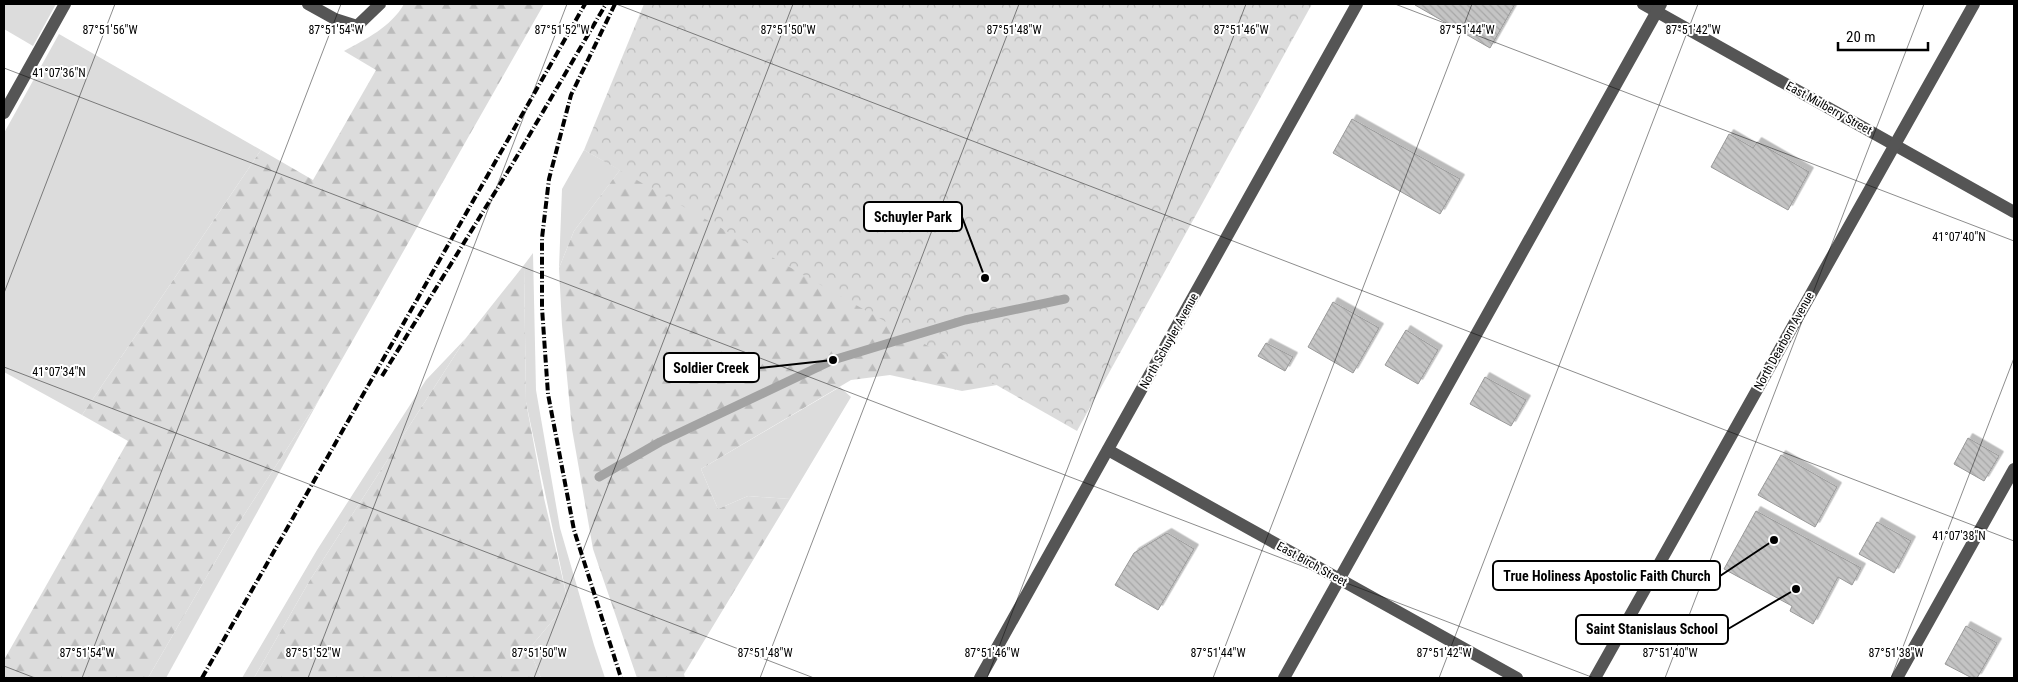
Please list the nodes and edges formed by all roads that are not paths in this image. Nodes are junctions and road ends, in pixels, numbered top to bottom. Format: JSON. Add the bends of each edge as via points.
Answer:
{"nodes":[{"id":1,"x":65,"y":4,"type":"edge"},
{"id":2,"x":308,"y":4,"type":"edge"},
{"id":3,"x":380,"y":4,"type":"edge"},
{"id":4,"x":1357,"y":4,"type":"edge"},
{"id":5,"x":1643,"y":4,"type":"edge"},
{"id":6,"x":1974,"y":4,"type":"edge"},
{"id":7,"x":1659,"y":8,"type":"edge"},
{"id":8,"x":4,"y":113,"type":"edge"},
{"id":9,"x":1895,"y":145,"type":"junction"},
{"id":10,"x":2014,"y":212,"type":"edge"},
{"id":11,"x":1108,"y":450,"type":"junction"},
{"id":12,"x":2014,"y":469,"type":"edge"},
{"id":13,"x":1339,"y":579,"type":"junction"},
{"id":14,"x":980,"y":678,"type":"edge"},
{"id":15,"x":1284,"y":678,"type":"edge"},
{"id":16,"x":1517,"y":678,"type":"edge"},
{"id":17,"x":1595,"y":678,"type":"edge"},
{"id":18,"x":1898,"y":678,"type":"edge"}],
"edges":[{"from":1,"to":8,"type":"street"},
{"from":2,"to":3,"type":"street","via":[[335,19],[357,26]]},
{"from":4,"to":11,"type":"street","name":"North Schuyler Avenue"},
{"from":5,"to":7,"type":"street","name":"East Mulberry Street"},
{"from":6,"to":9,"type":"street","name":"North Dearborn Avenue"},
{"from":7,"to":9,"type":"street","name":"East Mulberry Street"},
{"from":7,"to":13,"type":"street"},
{"from":9,"to":10,"type":"street","name":"East Mulberry Street"},
{"from":9,"to":17,"type":"street","name":"North Dearborn Avenue"},
{"from":11,"to":13,"type":"street","name":"East Birch Street"},
{"from":11,"to":14,"type":"street","name":"North Schuyler Avenue"},
{"from":12,"to":18,"type":"street"},
{"from":13,"to":15,"type":"street"},
{"from":13,"to":16,"type":"street","name":"East Birch Street"}]}
